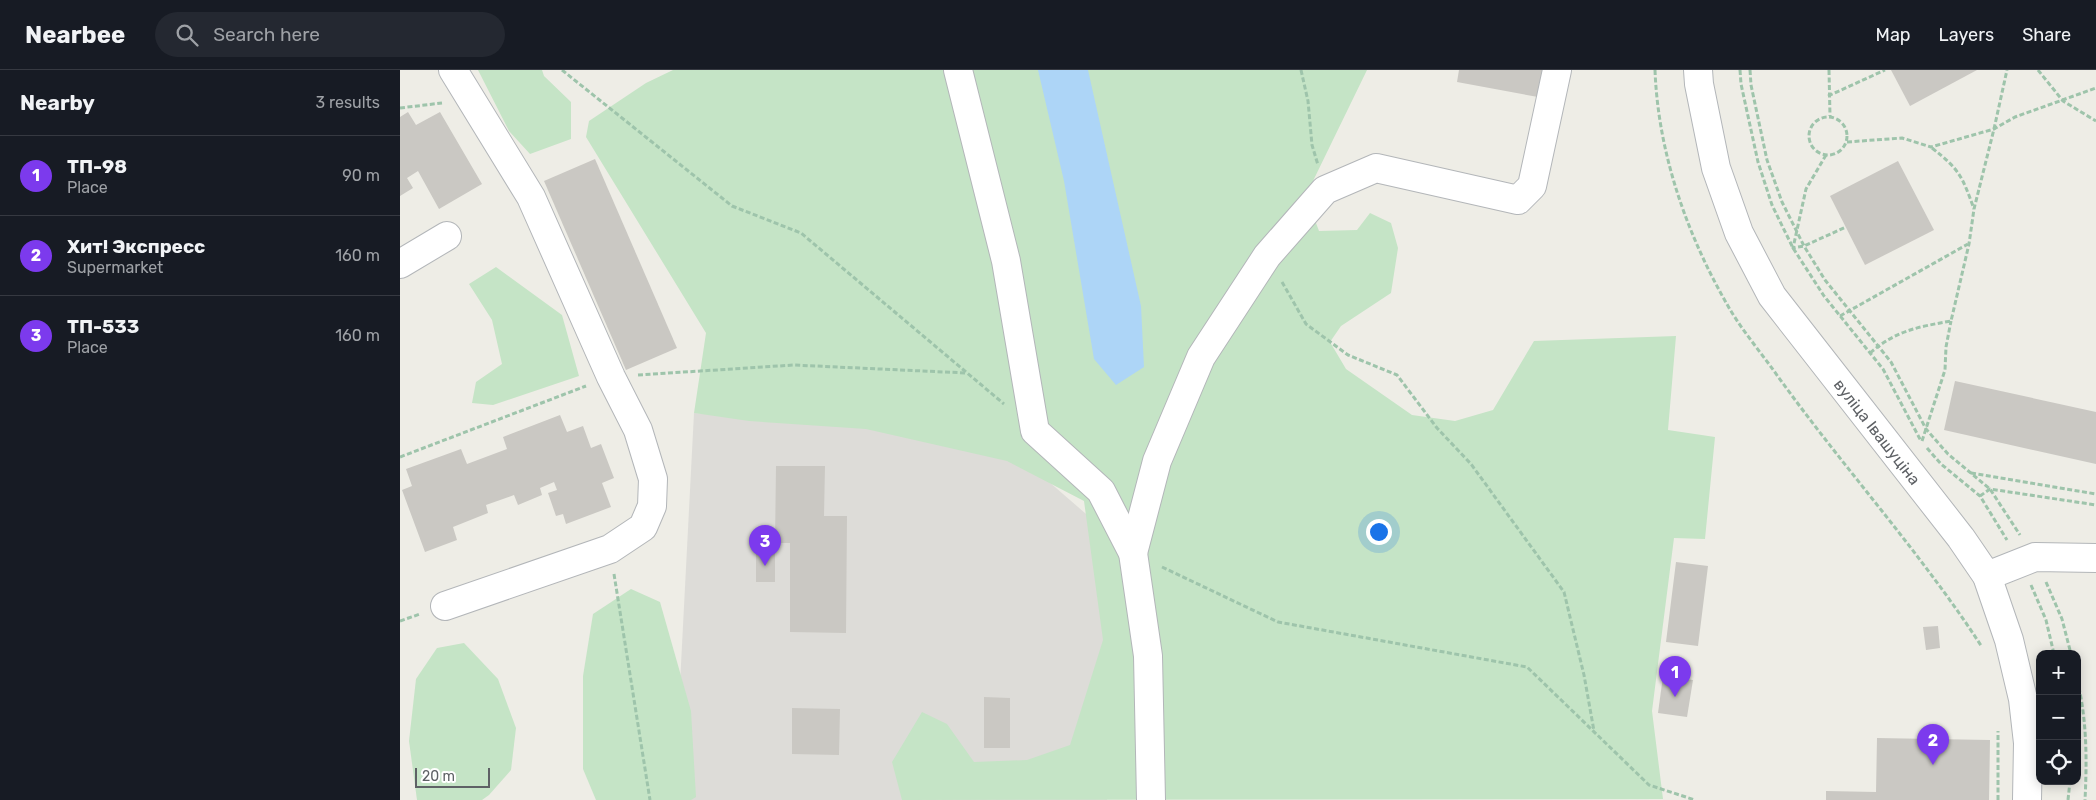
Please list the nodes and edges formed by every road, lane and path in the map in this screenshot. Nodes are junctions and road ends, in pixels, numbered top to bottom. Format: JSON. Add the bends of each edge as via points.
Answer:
{"nodes":[{"id":1,"x":453,"y":70,"type":"edge"},
{"id":2,"x":562,"y":70,"type":"edge"},
{"id":3,"x":958,"y":70,"type":"edge"},
{"id":4,"x":1301,"y":70,"type":"edge"},
{"id":5,"x":1557,"y":70,"type":"edge"},
{"id":6,"x":1655,"y":70,"type":"edge"},
{"id":7,"x":1698,"y":70,"type":"edge"},
{"id":8,"x":1740,"y":70,"type":"edge"},
{"id":9,"x":1750,"y":70,"type":"edge"},
{"id":10,"x":1829,"y":70,"type":"edge"},
{"id":11,"x":1884,"y":70,"type":"edge"},
{"id":12,"x":2007,"y":70,"type":"edge"},
{"id":13,"x":2038,"y":70,"type":"edge"},
{"id":14,"x":2096,"y":88,"type":"edge"},
{"id":15,"x":1828,"y":96,"type":"junction"},
{"id":16,"x":471,"y":100,"type":"junction"},
{"id":17,"x":2063,"y":101,"type":"junction"},
{"id":18,"x":400,"y":108,"type":"edge"},
{"id":19,"x":1830,"y":116,"type":"junction"},
{"id":20,"x":2096,"y":121,"type":"edge"},
{"id":21,"x":1994,"y":129,"type":"junction"},
{"id":22,"x":1846,"y":142,"type":"junction"},
{"id":23,"x":1932,"y":148,"type":"junction"},
{"id":24,"x":1826,"y":155,"type":"junction"},
{"id":25,"x":1325,"y":190,"type":"junction"},
{"id":26,"x":1974,"y":209,"type":"junction"},
{"id":27,"x":1846,"y":226,"type":"dead end"},
{"id":28,"x":1796,"y":232,"type":"junction"},
{"id":29,"x":447,"y":236,"type":"dead end"},
{"id":30,"x":1969,"y":244,"type":"junction"},
{"id":31,"x":1804,"y":246,"type":"junction"},
{"id":32,"x":1793,"y":248,"type":"junction"},
{"id":33,"x":1267,"y":256,"type":"junction"},
{"id":34,"x":400,"y":264,"type":"edge"},
{"id":35,"x":1850,"y":310,"type":"junction"},
{"id":36,"x":1840,"y":316,"type":"junction"},
{"id":37,"x":1951,"y":321,"type":"junction"},
{"id":38,"x":1878,"y":346,"type":"junction"},
{"id":39,"x":1870,"y":353,"type":"junction"},
{"id":40,"x":967,"y":373,"type":"junction"},
{"id":41,"x":611,"y":377,"type":"junction"},
{"id":42,"x":1005,"y":405,"type":"dead end"},
{"id":43,"x":1926,"y":429,"type":"junction"},
{"id":44,"x":1921,"y":442,"type":"junction"},
{"id":45,"x":400,"y":457,"type":"edge"},
{"id":46,"x":1970,"y":473,"type":"junction"},
{"id":47,"x":1990,"y":489,"type":"junction"},
{"id":48,"x":2096,"y":494,"type":"edge"},
{"id":49,"x":1980,"y":496,"type":"junction"},
{"id":50,"x":2096,"y":505,"type":"edge"},
{"id":51,"x":610,"y":549,"type":"junction"},
{"id":52,"x":1133,"y":554,"type":"junction"},
{"id":53,"x":2096,"y":558,"type":"edge"},
{"id":54,"x":2028,"y":560,"type":"junction"},
{"id":55,"x":1987,"y":576,"type":"junction"},
{"id":56,"x":445,"y":606,"type":"dead end"},
{"id":57,"x":1984,"y":650,"type":"dead end"},
{"id":58,"x":2053,"y":650,"type":"edge"},
{"id":59,"x":2070,"y":650,"type":"edge"},
{"id":60,"x":2081,"y":695,"type":"edge"},
{"id":61,"x":1998,"y":721,"type":"dead end"},
{"id":62,"x":1594,"y":732,"type":"junction"},
{"id":63,"x":2070,"y":785,"type":"edge"},
{"id":64,"x":650,"y":800,"type":"edge"},
{"id":65,"x":1151,"y":800,"type":"edge"},
{"id":66,"x":1695,"y":800,"type":"edge"},
{"id":67,"x":1998,"y":800,"type":"edge"},
{"id":68,"x":2027,"y":800,"type":"edge"},
{"id":69,"x":2068,"y":800,"type":"edge"},
{"id":70,"x":2085,"y":800,"type":"edge"}],
"edges":[{"from":1,"to":16,"type":"street"},
{"from":2,"to":40,"type":"path","via":[[732,206],[801,233]]},
{"from":3,"to":52,"type":"street","via":[[1006,261],[1035,431],[1101,491]]},
{"from":4,"to":25,"type":"path","via":[[1312,145]]},
{"from":5,"to":25,"type":"street","via":[[1532,186],[1518,200],[1376,168]]},
{"from":6,"to":57,"type":"path","via":[[1668,163],[1692,236],[1729,307],[1790,394]]},
{"from":7,"to":55,"type":"street","name":"вуліца Івашуціна","via":[[1716,168],[1738,233],[1772,296],[1961,538]]},
{"from":8,"to":32,"type":"path","via":[[1758,162],[1772,205]]},
{"from":9,"to":28,"type":"path","via":[[1767,160]]},
{"from":10,"to":15,"type":"path"},
{"from":11,"to":15,"type":"path"},
{"from":12,"to":21,"type":"path"},
{"from":13,"to":17,"type":"path"},
{"from":14,"to":17,"type":"path"},
{"from":15,"to":19,"type":"path"},
{"from":16,"to":18,"type":"path"},
{"from":16,"to":41,"type":"street","via":[[531,197]]},
{"from":17,"to":20,"type":"path"},
{"from":17,"to":21,"type":"path","via":[[2015,117]]},
{"from":19,"to":22,"type":"path","via":[[1844,125],[1848,133]]},
{"from":19,"to":24,"type":"path","via":[[1814,122],[1809,138],[1812,146]]},
{"from":21,"to":23,"type":"path"},
{"from":21,"to":26,"type":"path"},
{"from":22,"to":23,"type":"path","via":[[1902,138]]},
{"from":22,"to":24,"type":"path","via":[[1835,154]]},
{"from":23,"to":26,"type":"path","via":[[1962,177]]},
{"from":24,"to":28,"type":"path","via":[[1806,189]]},
{"from":25,"to":33,"type":"street"},
{"from":26,"to":30,"type":"path"},
{"from":27,"to":31,"type":"path"},
{"from":28,"to":31,"type":"path"},
{"from":28,"to":32,"type":"path"},
{"from":29,"to":34,"type":"street"},
{"from":30,"to":35,"type":"path"},
{"from":30,"to":37,"type":"path"},
{"from":31,"to":32,"type":"path"},
{"from":31,"to":35,"type":"path","via":[[1825,280]]},
{"from":32,"to":36,"type":"path"},
{"from":33,"to":52,"type":"street","via":[[1201,357],[1157,461]]},
{"from":33,"to":62,"type":"path","via":[[1306,324],[1348,355],[1397,375],[1437,428],[1471,464],[1564,592]]},
{"from":35,"to":36,"type":"path"},
{"from":35,"to":38,"type":"path"},
{"from":36,"to":39,"type":"path"},
{"from":37,"to":38,"type":"path","via":[[1910,328]]},
{"from":37,"to":43,"type":"path","via":[[1945,370]]},
{"from":38,"to":39,"type":"path"},
{"from":38,"to":43,"type":"path","via":[[1891,362]]},
{"from":39,"to":44,"type":"path","via":[[1883,369]]},
{"from":40,"to":41,"type":"path","via":[[794,365]]},
{"from":40,"to":42,"type":"path"},
{"from":41,"to":45,"type":"path"},
{"from":41,"to":51,"type":"street","via":[[638,430],[653,478],[652,506],[643,527]]},
{"from":43,"to":44,"type":"path"},
{"from":43,"to":46,"type":"path"},
{"from":44,"to":49,"type":"path","via":[[1941,464]]},
{"from":46,"to":47,"type":"path"},
{"from":46,"to":48,"type":"path"},
{"from":47,"to":49,"type":"path"},
{"from":47,"to":50,"type":"path"},
{"from":47,"to":54,"type":"path"},
{"from":49,"to":54,"type":"path"},
{"from":51,"to":56,"type":"street"},
{"from":51,"to":64,"type":"path"},
{"from":52,"to":62,"type":"path","via":[[1278,622],[1527,667]]},
{"from":52,"to":65,"type":"street","via":[[1148,656]]},
{"from":53,"to":54,"type":"street"},
{"from":54,"to":55,"type":"street"},
{"from":54,"to":58,"type":"path"},
{"from":54,"to":59,"type":"path","via":[[2062,619]]},
{"from":55,"to":68,"type":"street","name":"вуліца Івашуціна","via":[[2009,640],[2023,699],[2028,743]]},
{"from":60,"to":70,"type":"path"},
{"from":61,"to":67,"type":"path"},
{"from":62,"to":66,"type":"path","via":[[1649,785]]},
{"from":63,"to":69,"type":"path"}]}
